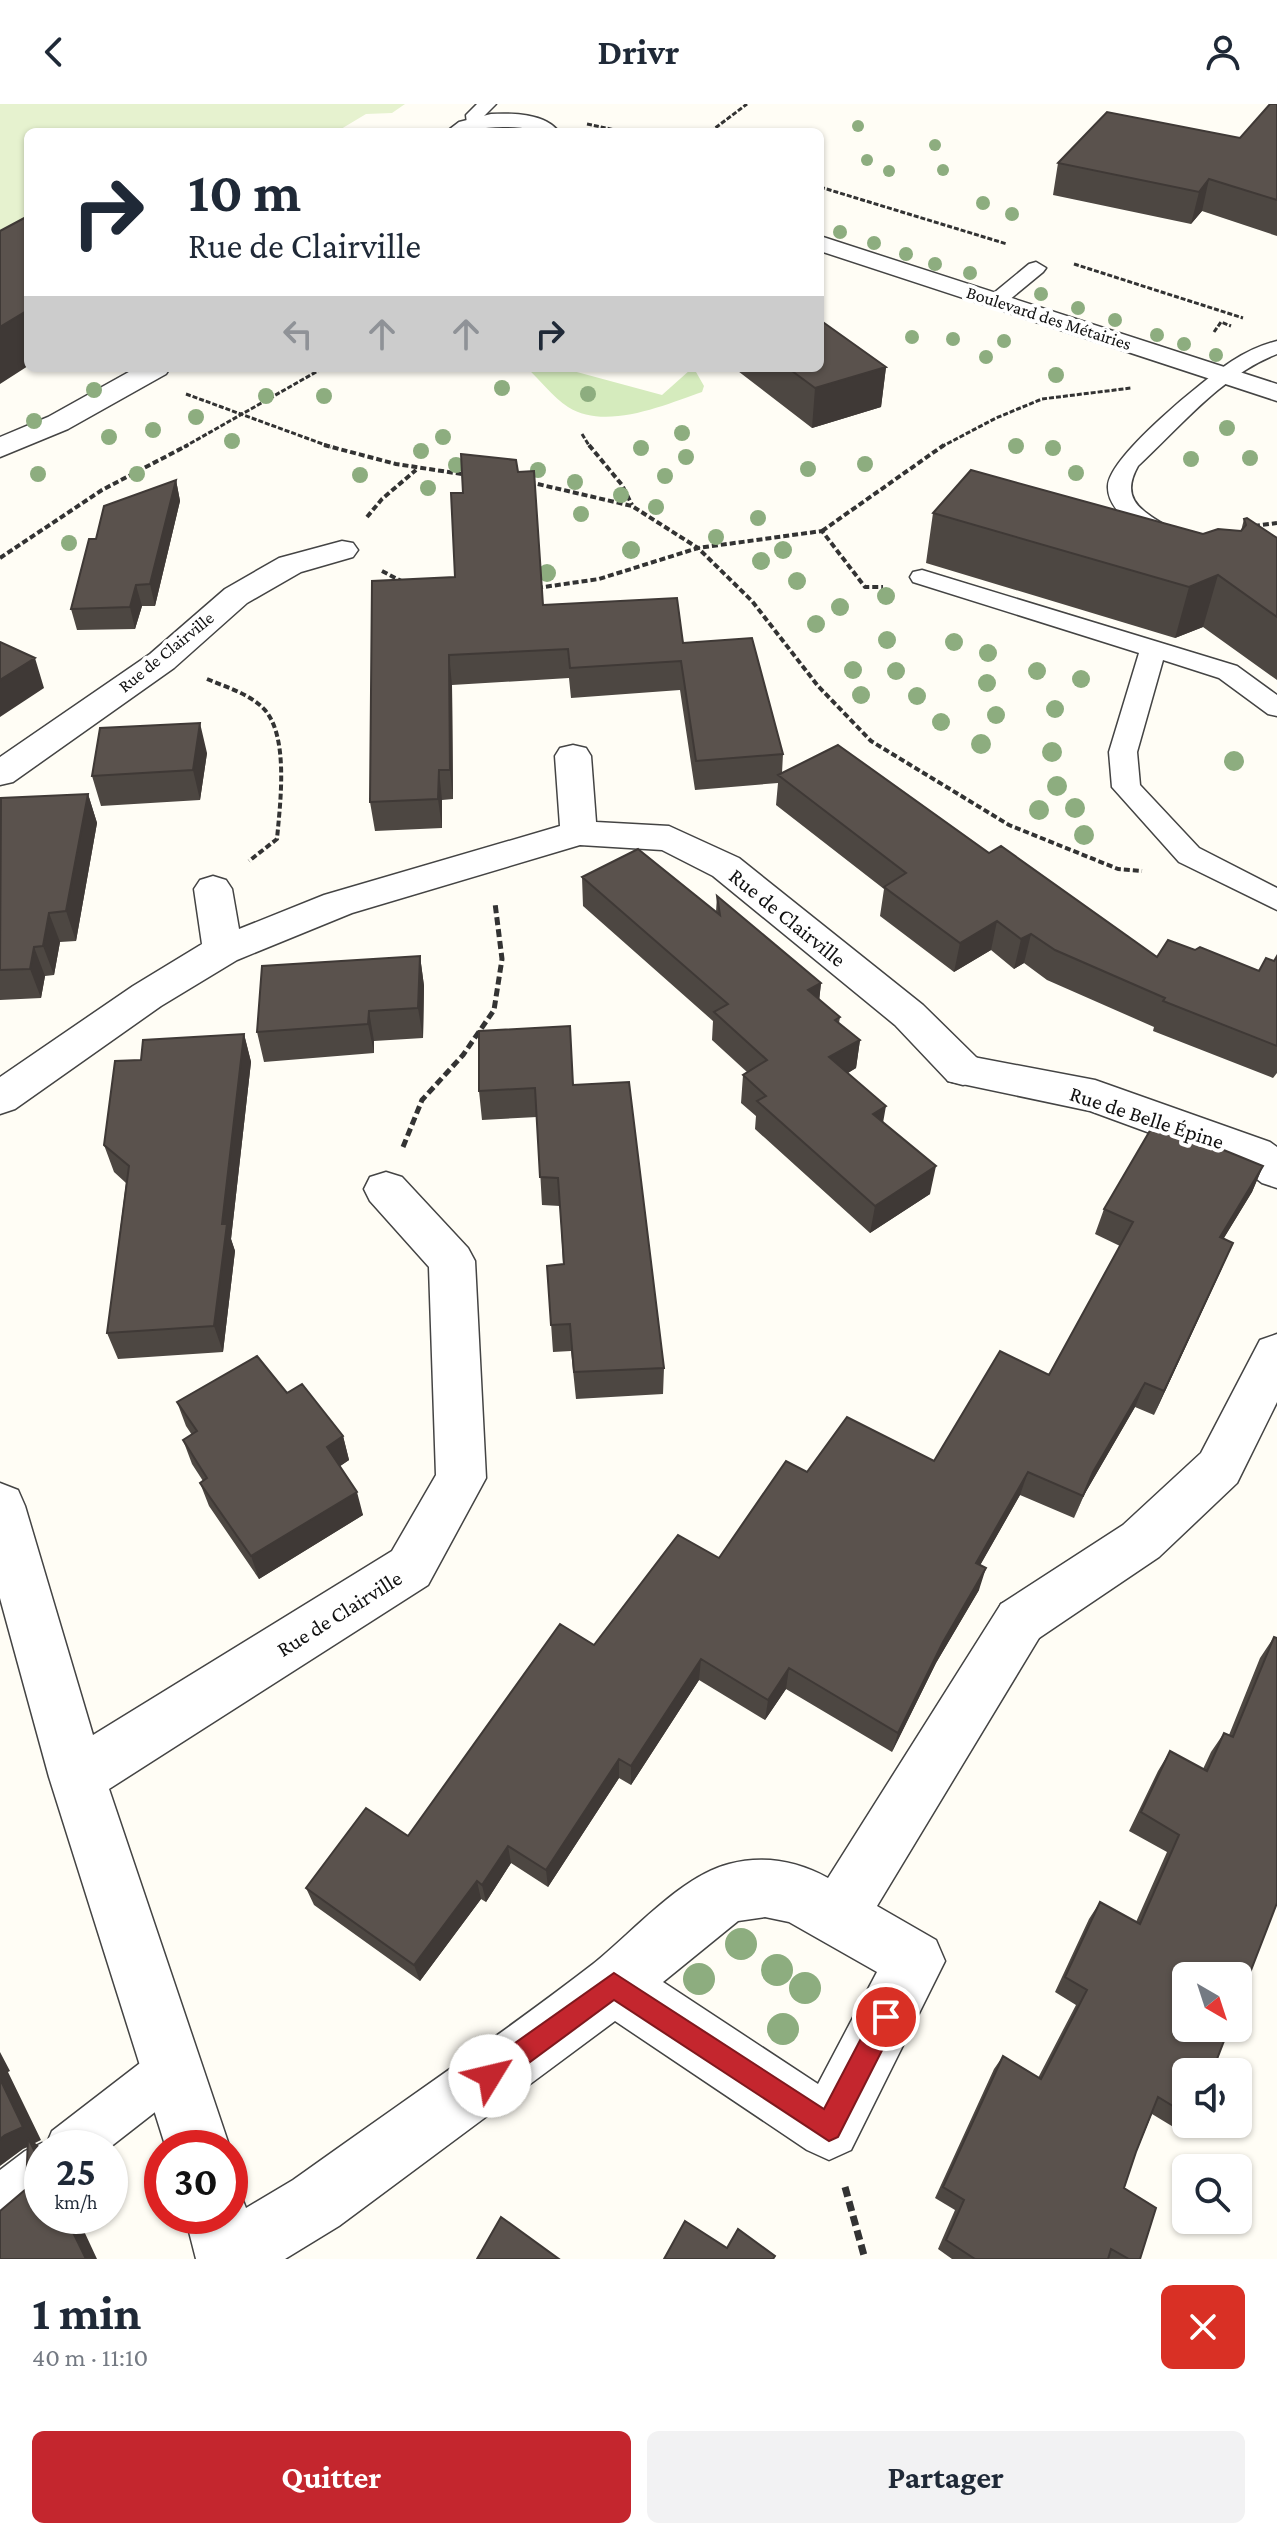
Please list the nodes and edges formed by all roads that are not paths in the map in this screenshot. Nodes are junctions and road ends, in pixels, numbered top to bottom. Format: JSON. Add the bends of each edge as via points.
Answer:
{"nodes":[{"id":1,"x":474,"y":114,"type":"edge"},
{"id":2,"x":541,"y":121,"type":"edge"},
{"id":3,"x":824,"y":244,"type":"edge"},
{"id":4,"x":1036,"y":268,"type":"dead end"},
{"id":5,"x":996,"y":301,"type":"junction"},
{"id":6,"x":1277,"y":347,"type":"edge"},
{"id":7,"x":149,"y":372,"type":"edge"},
{"id":8,"x":1227,"y":376,"type":"junction"},
{"id":9,"x":1277,"y":393,"type":"edge"},
{"id":10,"x":58,"y":423,"type":"junction"},
{"id":11,"x":0,"y":448,"type":"edge"},
{"id":12,"x":0,"y":455,"type":"edge"},
{"id":13,"x":342,"y":550,"type":"road end"},
{"id":14,"x":1188,"y":553,"type":"edge"},
{"id":15,"x":922,"y":577,"type":"road end"},
{"id":16,"x":1153,"y":649,"type":"junction"},
{"id":17,"x":1277,"y":708,"type":"edge"},
{"id":18,"x":573,"y":756,"type":"dead end"},
{"id":19,"x":0,"y":774,"type":"edge"},
{"id":20,"x":579,"y":833,"type":"junction"},
{"id":21,"x":213,"y":889,"type":"road end"},
{"id":22,"x":1277,"y":900,"type":"edge"},
{"id":23,"x":223,"y":950,"type":"junction"},
{"id":24,"x":963,"y":1070,"type":"joint"},
{"id":25,"x":0,"y":1098,"type":"edge"},
{"id":26,"x":1277,"y":1171,"type":"edge"},
{"id":27,"x":386,"y":1189,"type":"road end"},
{"id":28,"x":1277,"y":1354,"type":"edge"},
{"id":29,"x":0,"y":1506,"type":"edge"},
{"id":30,"x":77,"y":1777,"type":"junction"},
{"id":31,"x":838,"y":1916,"type":"junction"},
{"id":32,"x":614,"y":1985,"type":"junction"},
{"id":33,"x":174,"y":2067,"type":"junction"},
{"id":34,"x":92,"y":2130,"type":"edge"},
{"id":35,"x":193,"y":2130,"type":"edge"},
{"id":36,"x":24,"y":2182,"type":"edge"},
{"id":37,"x":0,"y":2201,"type":"edge"},
{"id":38,"x":225,"y":2244,"type":"edge"}],
"edges":[{"from":1,"to":2,"type":"street"},
{"from":3,"to":5,"type":"street","name":"Boulevard des Métairies"},
{"from":4,"to":5,"type":"lane"},
{"from":5,"to":8,"type":"street","name":"Boulevard des Métairies"},
{"from":6,"to":8,"type":"lane","via":[[1263,350]]},
{"from":7,"to":10,"type":"street"},
{"from":8,"to":9,"type":"street","name":"Boulevard des Métairies"},
{"from":8,"to":14,"type":"lane","via":[[1118,475],[1125,505]]},
{"from":10,"to":11,"type":"street"},
{"from":10,"to":12,"type":"street"},
{"from":13,"to":19,"type":"street","name":"Rue de Clairville","via":[[290,565],[236,596],[162,661]]},
{"from":15,"to":16,"type":"lane"},
{"from":16,"to":17,"type":"lane","via":[[1228,672]]},
{"from":16,"to":22,"type":"lane","via":[[1123,752],[1126,787],[1189,855]]},
{"from":18,"to":20,"type":"street"},
{"from":20,"to":23,"type":"street","name":"Rue de Clairville","via":[[338,904]]},
{"from":20,"to":24,"type":"street","name":"Rue de Clairville","via":[[669,838],[726,867],[909,1015]]},
{"from":21,"to":23,"type":"street"},
{"from":23,"to":25,"type":"street","name":"Rue de Clairville"},
{"from":24,"to":26,"type":"street","name":"Rue de Belle Épine","via":[[1095,1096],[1255,1154]]},
{"from":27,"to":30,"type":"street","name":"Rue de Clairville","via":[[452,1261],[461,1478],[410,1568]]},
{"from":28,"to":31,"type":"street","via":[[1219,1468],[1141,1541],[1020,1621]]},
{"from":29,"to":30,"type":"street"},
{"from":30,"to":33,"type":"street"},
{"from":31,"to":32,"type":"street","via":[[798,1894],[765,1888],[728,1893]]},
{"from":31,"to":32,"type":"street","via":[[915,1961],[829,2128]]},
{"from":32,"to":38,"type":"street","via":[[316,2203]]},
{"from":33,"to":34,"type":"lane"},
{"from":33,"to":35,"type":"street"},
{"from":36,"to":37,"type":"lane"}]}
